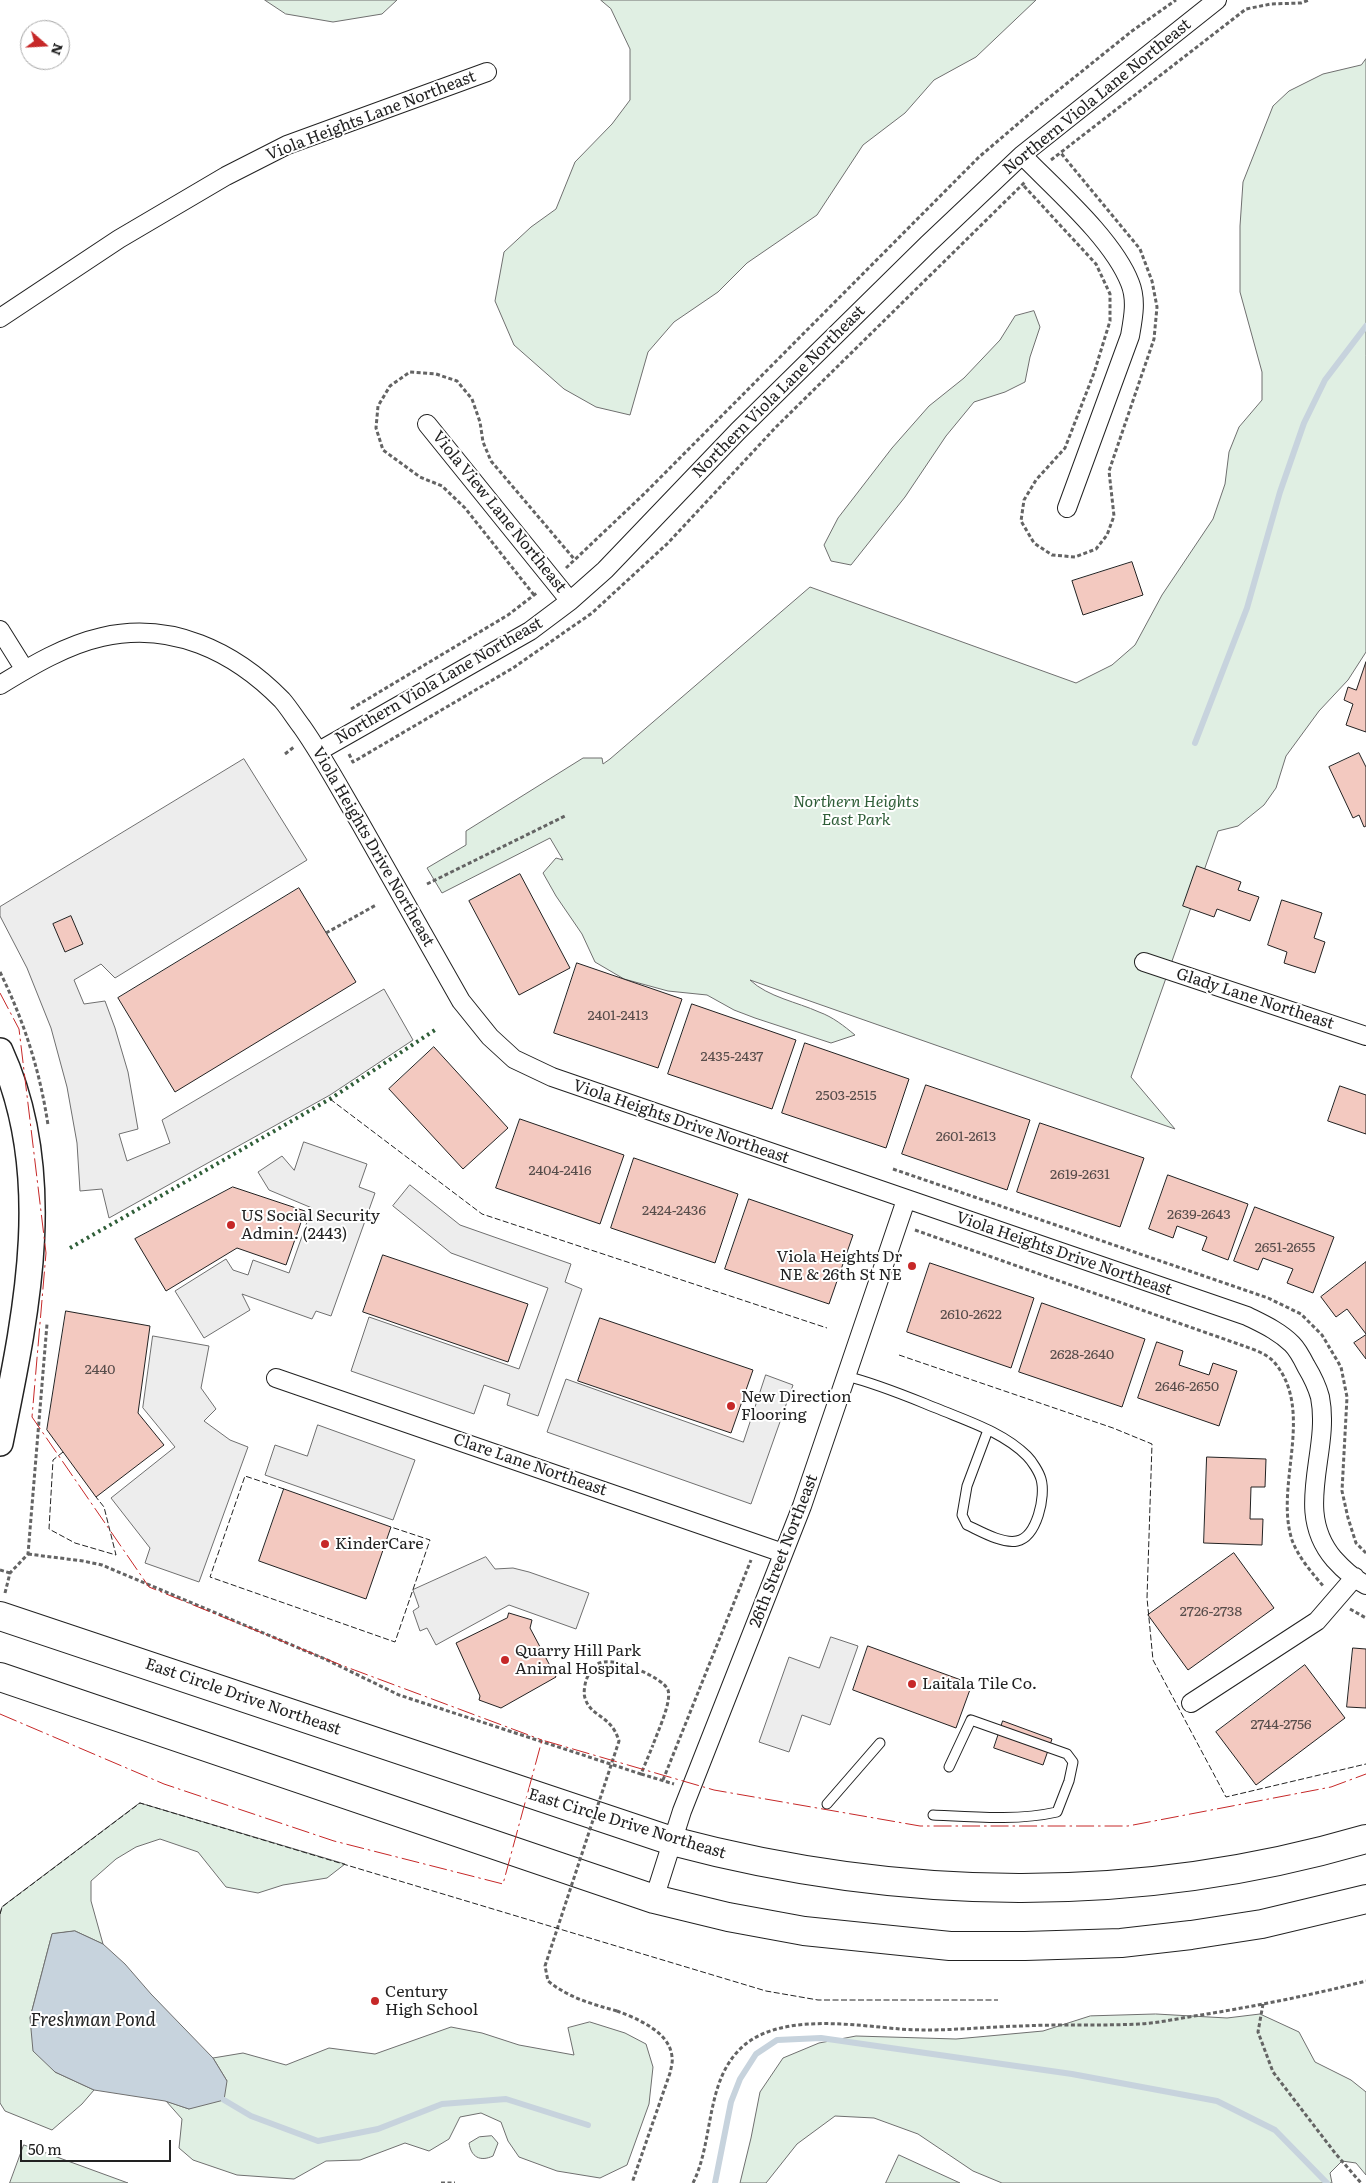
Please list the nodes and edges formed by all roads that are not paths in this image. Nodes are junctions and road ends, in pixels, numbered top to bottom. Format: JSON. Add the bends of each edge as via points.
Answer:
{"nodes":[{"id":1,"x":1217,"y":0,"type":"edge"},
{"id":2,"x":487,"y":72,"type":"dead end"},
{"id":3,"x":1022,"y":155,"type":"junction"},
{"id":4,"x":0,"y":318,"type":"edge"},
{"id":5,"x":427,"y":424,"type":"dead end"},
{"id":6,"x":1067,"y":508,"type":"dead end"},
{"id":7,"x":570,"y":601,"type":"junction"},
{"id":8,"x":0,"y":630,"type":"edge"},
{"id":9,"x":25,"y":670,"type":"junction"},
{"id":10,"x":0,"y":685,"type":"edge"},
{"id":11,"x":319,"y":751,"type":"junction"},
{"id":12,"x":1144,"y":962,"type":"dead end"},
{"id":13,"x":1366,"y":1036,"type":"edge"},
{"id":14,"x":0,"y":1051,"type":"edge"},
{"id":15,"x":906,"y":1200,"type":"junction"},
{"id":16,"x":846,"y":1376,"type":"junction"},
{"id":17,"x":276,"y":1378,"type":"dead end"},
{"id":18,"x":988,"y":1430,"type":"junction"},
{"id":19,"x":0,"y":1443,"type":"edge"},
{"id":20,"x":783,"y":1553,"type":"junction"},
{"id":21,"x":1360,"y":1581,"type":"edge"},
{"id":22,"x":0,"y":1616,"type":"edge"},
{"id":23,"x":0,"y":1677,"type":"edge"},
{"id":24,"x":1191,"y":1703,"type":"dead end"},
{"id":25,"x":880,"y":1743,"type":"dead end"},
{"id":26,"x":949,"y":1767,"type":"dead end"},
{"id":27,"x":827,"y":1804,"type":"dead end"},
{"id":28,"x":932,"y":1815,"type":"dead end"},
{"id":29,"x":1366,"y":1839,"type":"edge"},
{"id":30,"x":672,"y":1841,"type":"junction"},
{"id":31,"x":654,"y":1899,"type":"junction"},
{"id":32,"x":1366,"y":1899,"type":"edge"}],
"edges":[{"from":1,"to":3,"type":"street","name":"Northern Viola Lane Northeast"},
{"from":2,"to":4,"type":"street","name":"Viola Heights Lane Northeast","via":[[287,146],[226,176],[118,239]]},
{"from":3,"to":6,"type":"street","via":[[1108,244],[1130,284],[1134,310],[1130,336]]},
{"from":3,"to":7,"type":"street","name":"Northern Viola Lane Northeast","via":[[745,424],[605,570]]},
{"from":5,"to":7,"type":"street","name":"Viola View Lane Northeast"},
{"from":7,"to":11,"type":"street","name":"Northern Viola Lane Northeast","via":[[530,631]]},
{"from":8,"to":9,"type":"street"},
{"from":9,"to":10,"type":"street","name":"Viola Heights Drive Northeast"},
{"from":9,"to":11,"type":"street","name":"Viola Heights Drive Northeast","via":[[67,649],[102,637],[133,633],[166,634],[201,644],[230,658],[257,677],[283,701]]},
{"from":11,"to":15,"type":"street","name":"Viola Heights Drive Northeast","via":[[461,1001],[490,1037],[514,1059],[552,1077]]},
{"from":12,"to":13,"type":"street","name":"Glady Lane Northeast"},
{"from":14,"to":19,"type":"main road","via":[[19,1106],[33,1218],[24,1311]]},
{"from":15,"to":16,"type":"street","name":"26th Street Northeast"},
{"from":15,"to":21,"type":"street","name":"Viola Heights Drive Northeast","via":[[1247,1316],[1273,1328],[1293,1344],[1320,1398],[1313,1508],[1315,1528],[1324,1548],[1342,1568]]},
{"from":16,"to":18,"type":"lane","via":[[874,1383]]},
{"from":16,"to":20,"type":"street","name":"26th Street Northeast"},
{"from":17,"to":20,"type":"street","name":"Clare Lane Northeast"},
{"from":18,"to":18,"type":"lane","via":[[1013,1444],[1029,1458],[1041,1479],[1042,1502],[1036,1522],[1028,1536],[1016,1542],[994,1538],[967,1525],[962,1515],[967,1486]]},
{"from":20,"to":30,"type":"street","name":"26th Street Northeast"},
{"from":21,"to":24,"type":"street","via":[[1337,1599],[1316,1622]]},
{"from":22,"to":30,"type":"main road","name":"East Circle Drive Northeast"},
{"from":23,"to":31,"type":"main road"},
{"from":25,"to":27,"type":"lane"},
{"from":26,"to":28,"type":"lane","via":[[971,1720],[1067,1754],[1073,1762],[1057,1812],[1038,1816]]},
{"from":29,"to":30,"type":"main road","name":"East Circle Drive Northeast","via":[[1325,1851],[1191,1877],[1037,1889],[926,1886],[865,1880],[752,1861]]},
{"from":30,"to":31,"type":"street","name":"26th Street Northeast"},
{"from":31,"to":32,"type":"main road","via":[[804,1931],[950,1946],[1121,1942],[1191,1935],[1262,1924]]}]}
